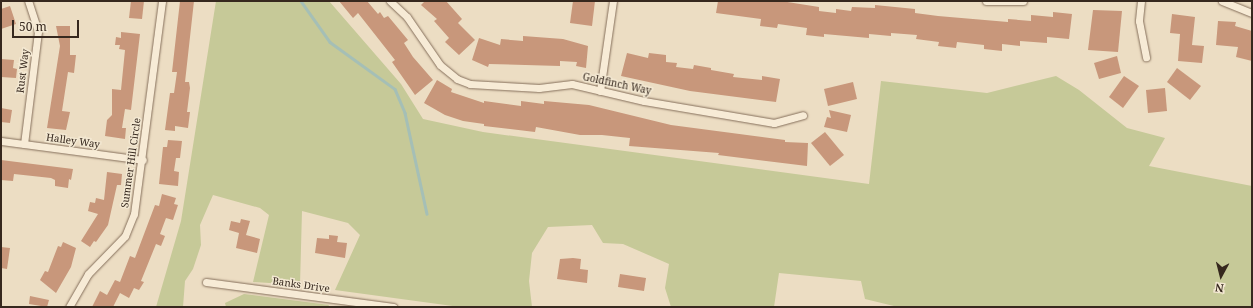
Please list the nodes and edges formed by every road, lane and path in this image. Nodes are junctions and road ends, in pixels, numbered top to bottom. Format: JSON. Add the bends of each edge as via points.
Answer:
{"nodes":[{"id":1,"x":28,"y":1,"type":"edge"},
{"id":2,"x":162,"y":1,"type":"edge"},
{"id":3,"x":390,"y":1,"type":"edge"},
{"id":4,"x":613,"y":1,"type":"edge"},
{"id":5,"x":986,"y":1,"type":"edge"},
{"id":6,"x":1023,"y":1,"type":"edge"},
{"id":7,"x":1141,"y":1,"type":"edge"},
{"id":8,"x":1222,"y":1,"type":"edge"},
{"id":9,"x":1252,"y":13,"type":"edge"},
{"id":10,"x":1146,"y":57,"type":"dead end"},
{"id":11,"x":600,"y":91,"type":"junction"},
{"id":12,"x":803,"y":115,"type":"dead end"},
{"id":13,"x":1,"y":141,"type":"edge"},
{"id":14,"x":24,"y":144,"type":"junction"},
{"id":15,"x":142,"y":160,"type":"junction"},
{"id":16,"x":206,"y":282,"type":"dead end"},
{"id":17,"x":69,"y":307,"type":"edge"},
{"id":18,"x":393,"y":307,"type":"edge"}],
"edges":[{"from":1,"to":14,"type":"street","name":"Rust Way","via":[[38,32]]},
{"from":2,"to":15,"type":"street","name":"Summer Hill Circle"},
{"from":3,"to":11,"type":"street","name":"Goldfinch Way","via":[[407,17],[440,65],[457,79],[470,84],[539,88],[572,84]]},
{"from":4,"to":11,"type":"street"},
{"from":5,"to":6,"type":"street"},
{"from":7,"to":10,"type":"street","via":[[1139,21]]},
{"from":8,"to":9,"type":"street"},
{"from":11,"to":12,"type":"street","name":"Goldfinch Way","via":[[774,123]]},
{"from":13,"to":14,"type":"street","name":"Halley Way"},
{"from":14,"to":15,"type":"street","name":"Halley Way"},
{"from":15,"to":17,"type":"street","name":"Summer Hill Circle","via":[[134,214],[125,236],[88,274]]},
{"from":16,"to":18,"type":"street","name":"Banks Drive"}]}
